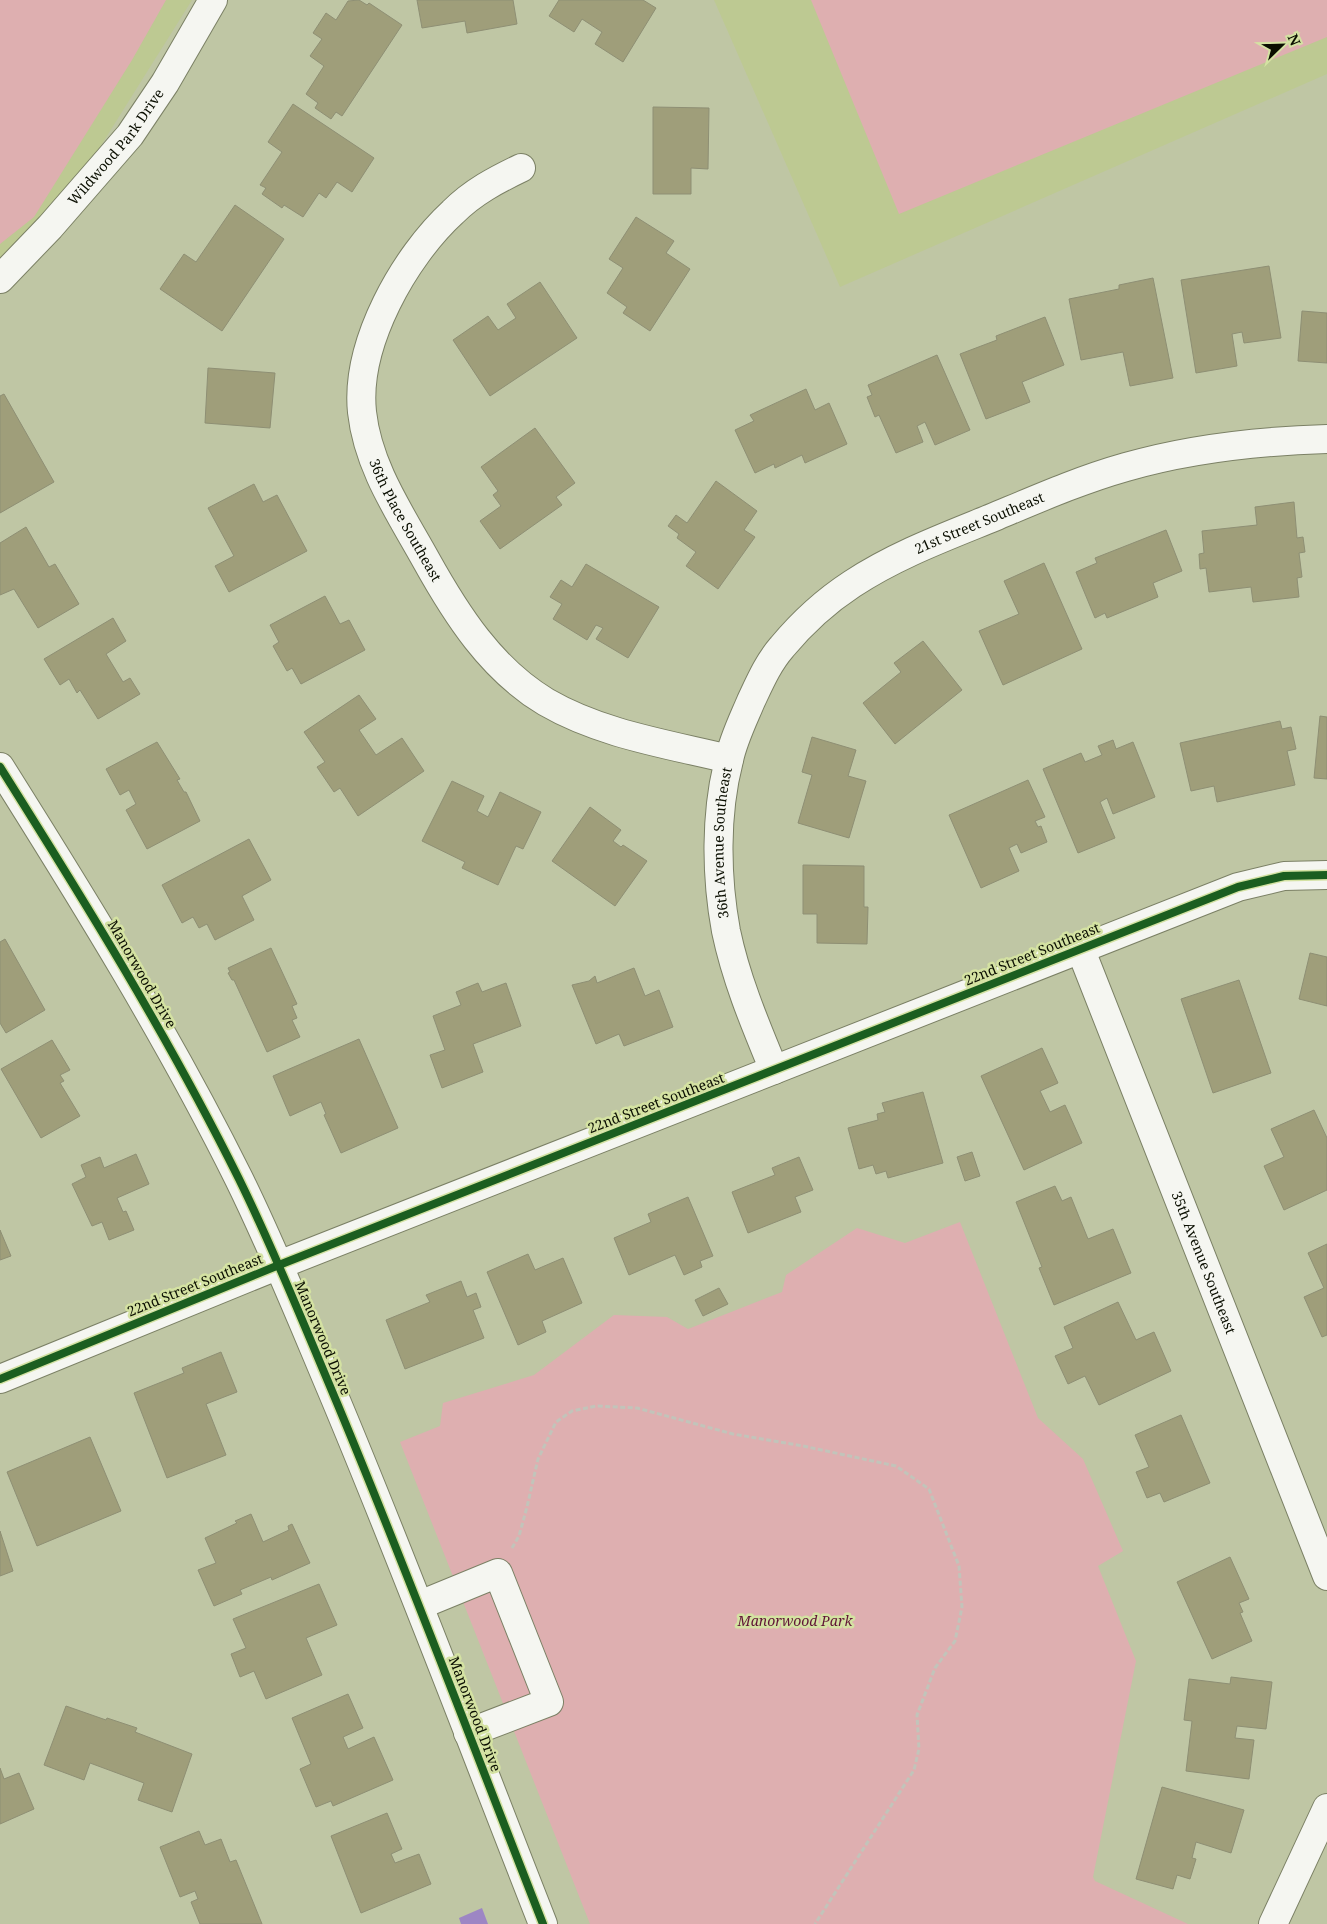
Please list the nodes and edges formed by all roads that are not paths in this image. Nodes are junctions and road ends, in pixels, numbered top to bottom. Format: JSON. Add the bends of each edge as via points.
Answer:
{"nodes":[{"id":1,"x":213,"y":0,"type":"edge"},
{"id":2,"x":521,"y":168,"type":"dead end"},
{"id":3,"x":0,"y":279,"type":"edge"},
{"id":4,"x":1327,"y":439,"type":"edge"},
{"id":5,"x":729,"y":758,"type":"junction"},
{"id":6,"x":0,"y":767,"type":"edge"},
{"id":7,"x":1327,"y":874,"type":"edge"},
{"id":8,"x":1080,"y":948,"type":"junction"},
{"id":9,"x":774,"y":1070,"type":"junction"},
{"id":10,"x":279,"y":1265,"type":"junction"},
{"id":11,"x":0,"y":1379,"type":"edge"},
{"id":12,"x":1327,"y":1576,"type":"edge"},
{"id":13,"x":420,"y":1604,"type":"junction"},
{"id":14,"x":468,"y":1733,"type":"junction"},
{"id":15,"x":1327,"y":1808,"type":"edge"},
{"id":16,"x":543,"y":1924,"type":"edge"},
{"id":17,"x":1273,"y":1924,"type":"edge"}],
"edges":[{"from":1,"to":3,"type":"street","name":"Wildwood Park Drive","via":[[165,84],[130,136]]},
{"from":2,"to":5,"type":"street","name":"36th Place Southeast","via":[[488,184],[452,212],[402,277],[379,320],[362,384],[362,412],[376,468],[444,593],[468,629],[514,678],[546,702],[593,724]]},
{"from":4,"to":5,"type":"street","name":"21st Street Southeast","via":[[1227,446],[1176,454],[1126,467],[1077,483],[877,568],[826,604],[781,648],[762,675]]},
{"from":5,"to":9,"type":"street","name":"36th Avenue Southeast","via":[[722,802],[720,888],[725,922],[744,995]]},
{"from":6,"to":10,"type":"street","name":"Manorwood Drive","via":[[110,942],[178,1061]]},
{"from":7,"to":8,"type":"street","name":"22nd Street Southeast","via":[[1284,876],[1238,887]]},
{"from":8,"to":9,"type":"street","name":"22nd Street Southeast"},
{"from":8,"to":12,"type":"street","name":"35th Avenue Southeast"},
{"from":9,"to":10,"type":"street","name":"22nd Street Southeast"},
{"from":10,"to":11,"type":"street","name":"22nd Street Southeast"},
{"from":10,"to":13,"type":"street","name":"Manorwood Drive"},
{"from":13,"to":14,"type":"street","name":"Manorwood Drive"},
{"from":13,"to":14,"type":"street","via":[[498,1573],[549,1702]]},
{"from":14,"to":16,"type":"street","name":"Manorwood Drive"},
{"from":15,"to":17,"type":"street"}]}
